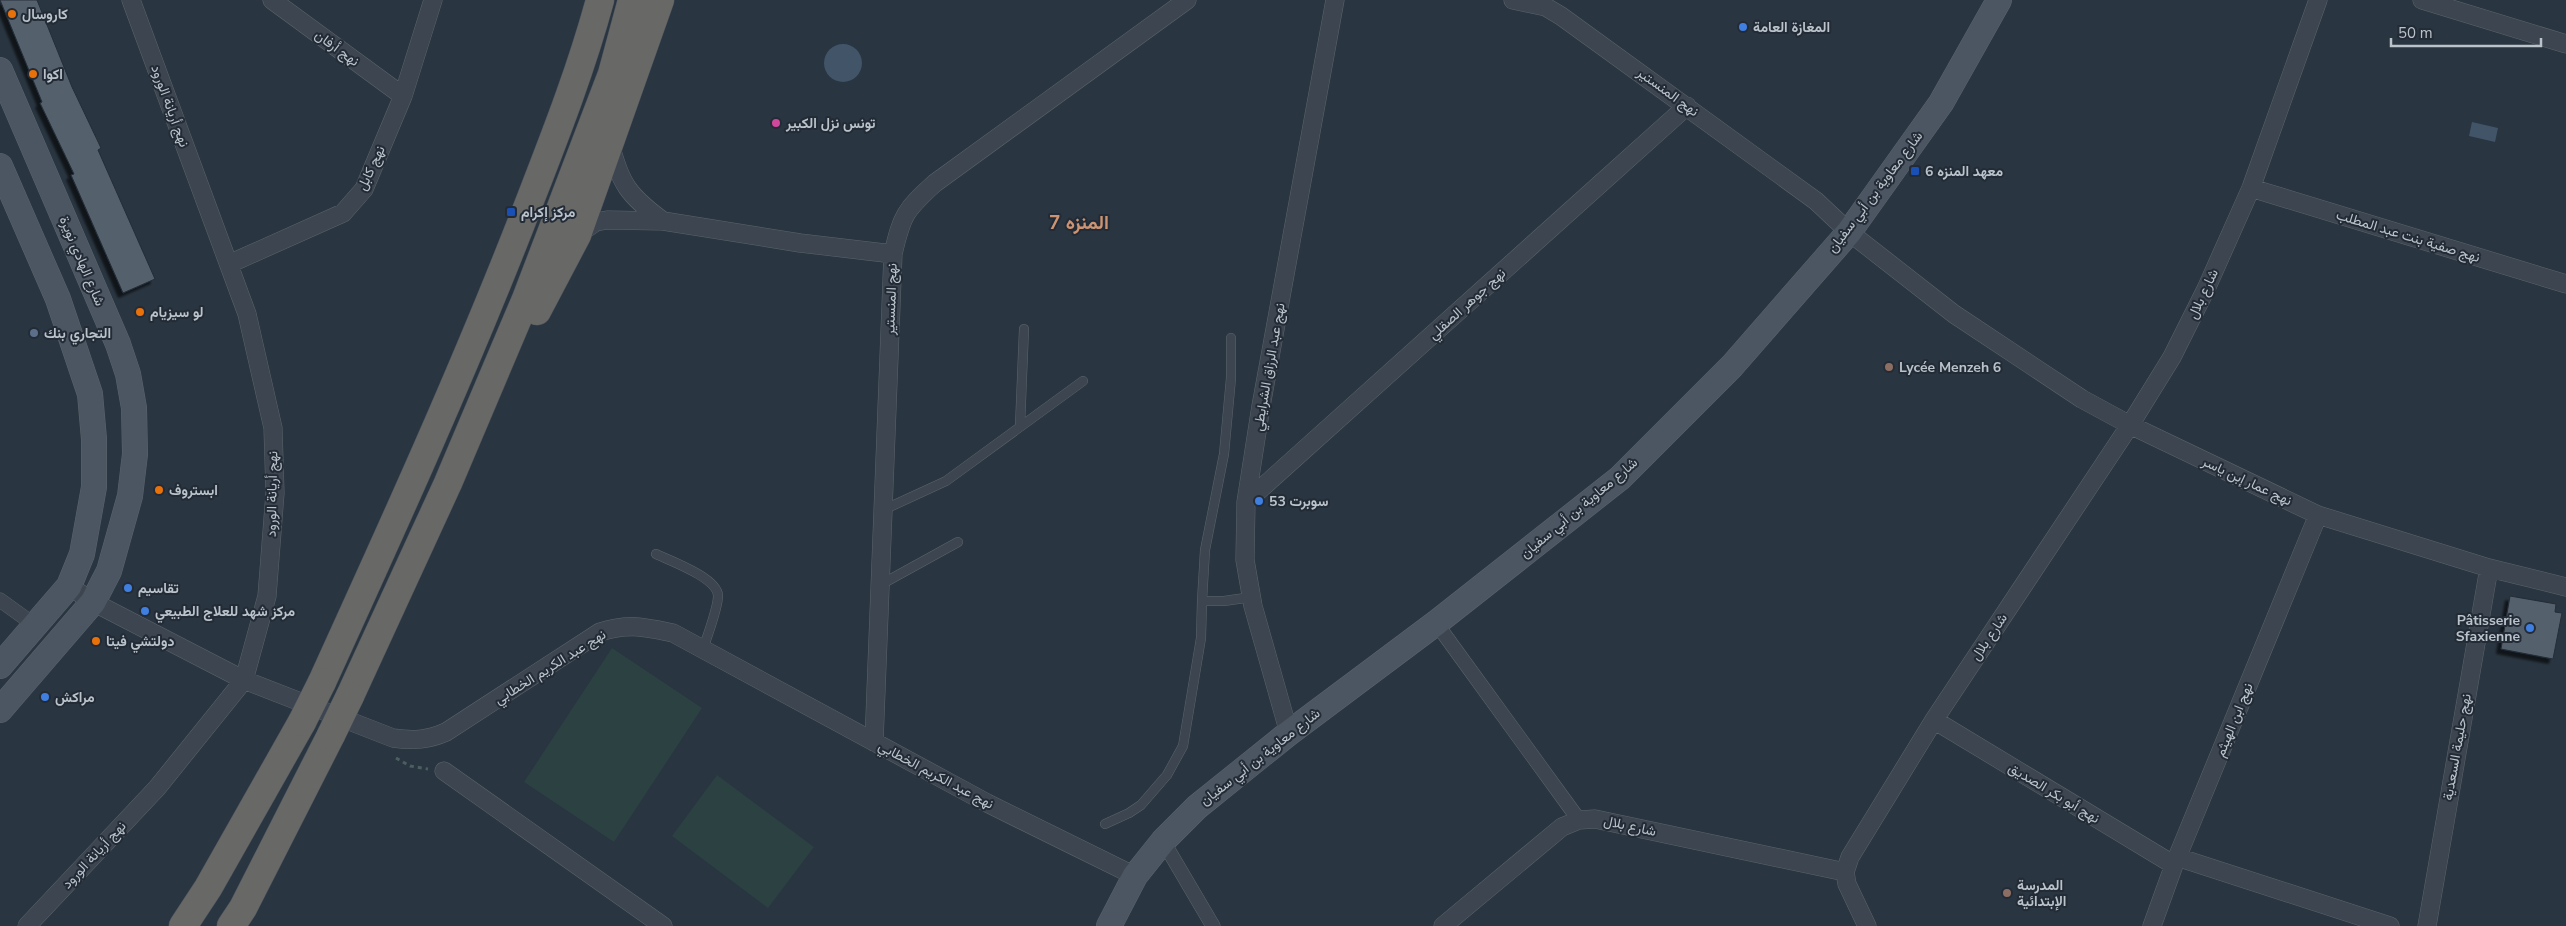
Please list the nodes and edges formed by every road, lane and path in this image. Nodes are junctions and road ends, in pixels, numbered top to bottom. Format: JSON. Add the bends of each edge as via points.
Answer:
{"nodes":[{"id":1,"x":131,"y":0,"type":"edge"},
{"id":2,"x":272,"y":0,"type":"edge"},
{"id":3,"x":433,"y":0,"type":"edge"},
{"id":4,"x":600,"y":0,"type":"edge"},
{"id":5,"x":632,"y":0,"type":"edge"},
{"id":6,"x":660,"y":0,"type":"edge"},
{"id":7,"x":1187,"y":0,"type":"edge"},
{"id":8,"x":1335,"y":0,"type":"edge"},
{"id":9,"x":1513,"y":0,"type":"edge"},
{"id":10,"x":2000,"y":0,"type":"edge"},
{"id":11,"x":2318,"y":0,"type":"edge"},
{"id":12,"x":2422,"y":0,"type":"edge"},
{"id":13,"x":1547,"y":4,"type":"edge"},
{"id":14,"x":2566,"y":44,"type":"edge"},
{"id":15,"x":0,"y":70,"type":"edge"},
{"id":16,"x":403,"y":96,"type":"junction"},
{"id":17,"x":1687,"y":106,"type":"junction"},
{"id":18,"x":610,"y":142,"type":"junction"},
{"id":19,"x":0,"y":166,"type":"edge"},
{"id":20,"x":2251,"y":188,"type":"junction"},
{"id":21,"x":663,"y":220,"type":"junction"},
{"id":22,"x":1849,"y":232,"type":"junction"},
{"id":23,"x":577,"y":235,"type":"junction"},
{"id":24,"x":893,"y":254,"type":"junction"},
{"id":25,"x":229,"y":264,"type":"junction"},
{"id":26,"x":2566,"y":284,"type":"edge"},
{"id":27,"x":1024,"y":329,"type":"dead end"},
{"id":28,"x":1231,"y":338,"type":"dead end"},
{"id":29,"x":1083,"y":381,"type":"dead end"},
{"id":30,"x":2130,"y":425,"type":"junction"},
{"id":31,"x":1020,"y":426,"type":"junction"},
{"id":32,"x":448,"y":483,"type":"junction"},
{"id":33,"x":1246,"y":502,"type":"junction"},
{"id":34,"x":883,"y":510,"type":"junction"},
{"id":35,"x":2318,"y":514,"type":"junction"},
{"id":36,"x":958,"y":542,"type":"dead end"},
{"id":37,"x":656,"y":554,"type":"dead end"},
{"id":38,"x":2489,"y":568,"type":"junction"},
{"id":39,"x":880,"y":585,"type":"junction"},
{"id":40,"x":69,"y":586,"type":"junction"},
{"id":41,"x":2566,"y":587,"type":"edge"},
{"id":42,"x":1252,"y":597,"type":"junction"},
{"id":43,"x":0,"y":600,"type":"edge"},
{"id":44,"x":1202,"y":601,"type":"junction"},
{"id":45,"x":93,"y":602,"type":"junction"},
{"id":46,"x":1436,"y":623,"type":"junction"},
{"id":47,"x":36,"y":626,"type":"junction"},
{"id":48,"x":703,"y":649,"type":"junction"},
{"id":49,"x":0,"y":666,"type":"edge"},
{"id":50,"x":244,"y":680,"type":"junction"},
{"id":51,"x":0,"y":710,"type":"edge"},
{"id":52,"x":1934,"y":720,"type":"junction"},
{"id":53,"x":1289,"y":733,"type":"junction"},
{"id":54,"x":874,"y":742,"type":"junction"},
{"id":55,"x":444,"y":771,"type":"dead end"},
{"id":56,"x":1579,"y":820,"type":"junction"},
{"id":57,"x":1105,"y":824,"type":"dead end"},
{"id":58,"x":1163,"y":841,"type":"junction"},
{"id":59,"x":2176,"y":861,"type":"junction"},
{"id":60,"x":1845,"y":872,"type":"junction"},
{"id":61,"x":1135,"y":876,"type":"junction"},
{"id":62,"x":27,"y":926,"type":"edge"},
{"id":63,"x":183,"y":926,"type":"edge"},
{"id":64,"x":231,"y":926,"type":"edge"},
{"id":65,"x":663,"y":926,"type":"edge"},
{"id":66,"x":1109,"y":926,"type":"edge"},
{"id":67,"x":1213,"y":926,"type":"edge"},
{"id":68,"x":1443,"y":926,"type":"edge"},
{"id":69,"x":1867,"y":926,"type":"edge"},
{"id":70,"x":2152,"y":926,"type":"edge"},
{"id":71,"x":2390,"y":926,"type":"edge"},
{"id":72,"x":2426,"y":926,"type":"edge"}],
"edges":[{"from":1,"to":25,"type":"street","name":"نهج أريانة الورود"},
{"from":2,"to":16,"type":"street","name":"نهج أرفان"},
{"from":3,"to":16,"type":"street","name":"نهج كابل"},
{"from":4,"to":63,"type":"highway","bridge":true,"via":[[584,61],[497,286],[418,470],[302,722]]},
{"from":5,"to":32,"type":"highway","via":[[608,83],[526,298]]},
{"from":6,"to":18,"type":"highway"},
{"from":7,"to":24,"type":"street","name":"نهج المنستير","via":[[934,182],[914,201],[902,219]]},
{"from":8,"to":33,"type":"street","name":"نهج عبد الرزاق الشرايطي"},
{"from":9,"to":13,"type":"street","name":"نهج المنستير"},
{"from":10,"to":22,"type":"main road","name":"شارع معاوية بن أبي سفيان","via":[[1941,103]]},
{"from":11,"to":20,"type":"street","name":"شارع بلال"},
{"from":12,"to":14,"type":"street"},
{"from":13,"to":17,"type":"street","name":"نهج المنستير"},
{"from":15,"to":45,"type":"main road","name":"شارع الهادي نويرة","via":[[118,344],[133,399],[134,454],[130,496],[109,571]]},
{"from":16,"to":25,"type":"street","name":"نهج كابل","via":[[364,189],[343,213]]},
{"from":17,"to":22,"type":"street","name":"نهج المنستير","via":[[1816,201]]},
{"from":17,"to":33,"type":"street","name":"نهج جوهر الصقلي"},
{"from":18,"to":21,"type":"street","via":[[615,163],[636,201]]},
{"from":18,"to":23,"type":"highway"},
{"from":19,"to":40,"type":"main road","via":[[58,299],[90,394],[94,487],[82,554]]},
{"from":20,"to":26,"type":"street","name":"نهج صفية بنت عبد المطلب"},
{"from":20,"to":30,"type":"street","name":"شارع بلال","via":[[2189,325]]},
{"from":21,"to":23,"type":"street","via":[[606,220],[596,222]]},
{"from":21,"to":24,"type":"street","via":[[800,243]]},
{"from":22,"to":30,"type":"street","name":"نهج عمار إبن ياسر","via":[[1954,314],[2082,399]]},
{"from":22,"to":46,"type":"main road","name":"شارع معاوية بن أبي سفيان","via":[[1732,366],[1620,478]]},
{"from":23,"to":32,"type":"highway"},
{"from":24,"to":34,"type":"street","name":"نهج المنستير"},
{"from":25,"to":50,"type":"street","name":"نهج أريانة الورود","via":[[259,360],[272,428],[275,493],[268,596]]},
{"from":27,"to":31,"type":"lane"},
{"from":28,"to":44,"type":"lane","via":[[1224,454],[1205,550]]},
{"from":29,"to":31,"type":"lane"},
{"from":30,"to":35,"type":"street","name":"نهج عمار إبن ياسر"},
{"from":30,"to":52,"type":"street","name":"شارع بلال"},
{"from":31,"to":34,"type":"lane","via":[[946,481]]},
{"from":32,"to":64,"type":"highway","bridge":true,"via":[[331,735],[244,908]]},
{"from":33,"to":42,"type":"street","name":"نهج عبد الرزاق الشرايطي","via":[[1246,560]]},
{"from":34,"to":39,"type":"street","name":"نهج المنستير"},
{"from":35,"to":38,"type":"street","name":"نهج عمار إبن ياسر"},
{"from":35,"to":59,"type":"street","name":"نهج ابن الهيثم"},
{"from":36,"to":39,"type":"lane"},
{"from":37,"to":48,"type":"lane","via":[[707,579],[716,587],[718,596]]},
{"from":38,"to":41,"type":"street","name":"نهج عمار إبن ياسر"},
{"from":38,"to":72,"type":"street","name":"نهج حليمة السعدية"},
{"from":39,"to":54,"type":"street","name":"نهج المنستير"},
{"from":40,"to":45,"type":"street"},
{"from":40,"to":47,"type":"main road"},
{"from":42,"to":44,"type":"lane"},
{"from":42,"to":53,"type":"street","name":"نهج عبد الرزاق الشرايطي"},
{"from":43,"to":47,"type":"street"},
{"from":44,"to":57,"type":"lane","via":[[1201,638],[1183,746],[1167,774],[1141,805]]},
{"from":45,"to":50,"type":"street","name":"نهج عبد الكريم الخطابي"},
{"from":45,"to":51,"type":"main road","name":"شارع الهادي نويرة"},
{"from":46,"to":53,"type":"main road","name":"شارع معاوية بن أبي سفيان"},
{"from":46,"to":56,"type":"street"},
{"from":47,"to":49,"type":"main road"},
{"from":48,"to":50,"type":"street","name":"نهج عبد الكريم الخطابي","via":[[673,632],[619,626],[600,632],[446,732],[430,739],[411,741],[393,738]]},
{"from":48,"to":54,"type":"street","name":"نهج عبد الكريم الخطابي"},
{"from":50,"to":62,"type":"street","name":"نهج أريانة الورود","via":[[157,788]]},
{"from":52,"to":59,"type":"street","name":"نهج أبو بكر الصديق"},
{"from":52,"to":60,"type":"street","name":"شارع بلال","via":[[1850,857]]},
{"from":53,"to":58,"type":"main road","name":"شارع معاوية بن أبي سفيان","via":[[1197,807]]},
{"from":54,"to":61,"type":"street","name":"نهج عبد الكريم الخطابي","via":[[987,803]]},
{"from":55,"to":65,"type":"street"},
{"from":56,"to":60,"type":"street","name":"شارع بلال","via":[[1596,819]]},
{"from":56,"to":68,"type":"street","name":"شارع بلال","via":[[1562,827]]},
{"from":58,"to":61,"type":"main road","name":"شارع معاوية بن أبي سفيان"},
{"from":58,"to":67,"type":"street"},
{"from":59,"to":70,"type":"street","name":"نهج ابن الهيثم"},
{"from":59,"to":71,"type":"street","name":"نهج أبو بكر الصديق"},
{"from":60,"to":69,"type":"street","via":[[1847,884]]},
{"from":61,"to":66,"type":"main road","name":"شارع معاوية بن أبي سفيان"}]}
